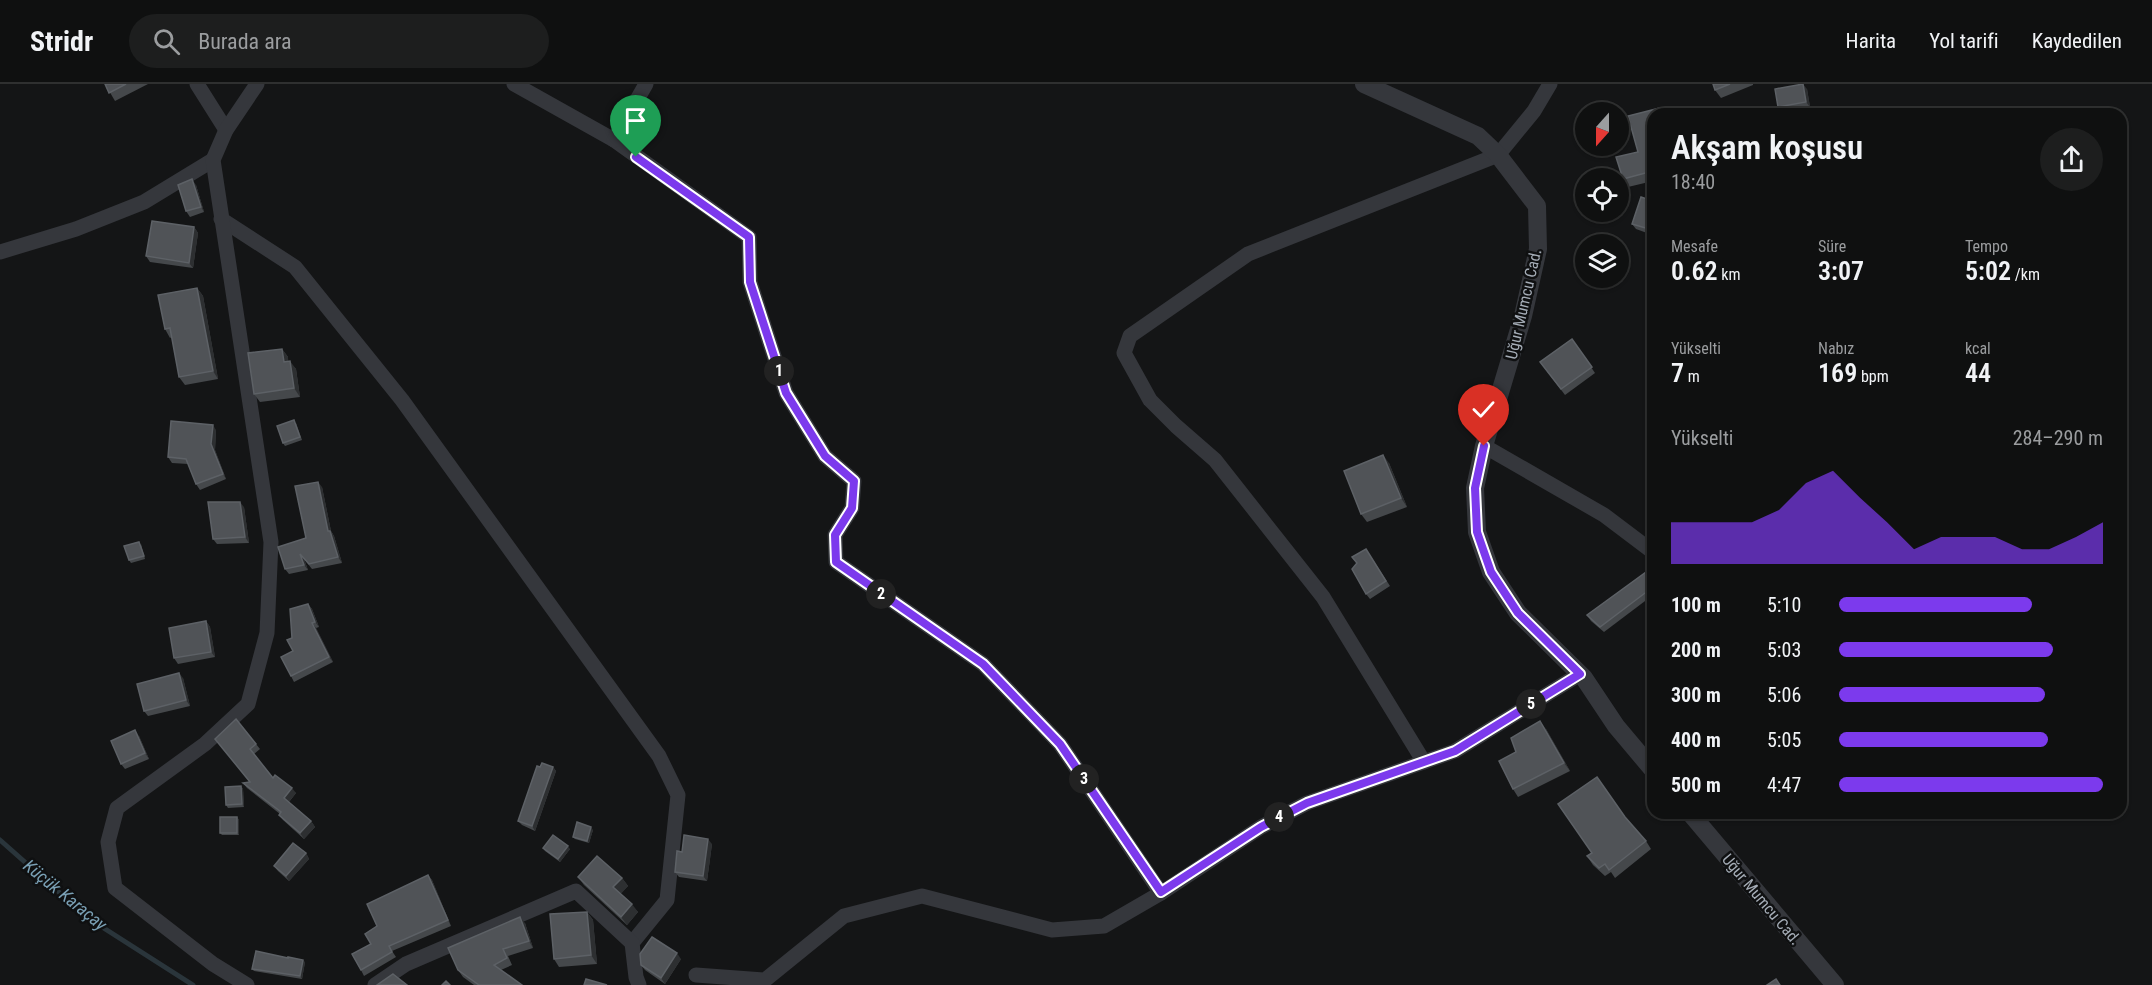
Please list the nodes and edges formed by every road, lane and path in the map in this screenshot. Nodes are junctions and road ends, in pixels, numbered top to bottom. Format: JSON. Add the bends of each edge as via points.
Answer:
{"nodes":[{"id":1,"x":197,"y":84,"type":"edge"},
{"id":2,"x":256,"y":84,"type":"edge"},
{"id":3,"x":514,"y":84,"type":"edge"},
{"id":4,"x":646,"y":84,"type":"edge"},
{"id":5,"x":1364,"y":84,"type":"edge"},
{"id":6,"x":1550,"y":84,"type":"edge"},
{"id":7,"x":226,"y":130,"type":"junction"},
{"id":8,"x":614,"y":140,"type":"junction"},
{"id":9,"x":1498,"y":155,"type":"junction"},
{"id":10,"x":213,"y":160,"type":"junction"},
{"id":11,"x":221,"y":219,"type":"junction"},
{"id":12,"x":0,"y":252,"type":"edge"},
{"id":13,"x":1484,"y":446,"type":"junction"},
{"id":14,"x":1647,"y":548,"type":"edge"},
{"id":15,"x":1580,"y":674,"type":"junction"},
{"id":16,"x":1424,"y":762,"type":"junction"},
{"id":17,"x":1647,"y":763,"type":"edge"},
{"id":18,"x":1695,"y":819,"type":"edge"},
{"id":19,"x":1161,"y":892,"type":"junction"},
{"id":20,"x":632,"y":943,"type":"junction"},
{"id":21,"x":696,"y":975,"type":"dead end"},
{"id":22,"x":247,"y":985,"type":"edge"},
{"id":23,"x":375,"y":985,"type":"edge"},
{"id":24,"x":639,"y":985,"type":"edge"},
{"id":25,"x":1835,"y":985,"type":"edge"}],
"edges":[{"from":1,"to":7,"type":"street"},
{"from":2,"to":7,"type":"street"},
{"from":3,"to":8,"type":"street"},
{"from":4,"to":8,"type":"street"},
{"from":5,"to":9,"type":"street","name":"Uğur Mumcu Cad.","via":[[1478,136]]},
{"from":6,"to":9,"type":"street","via":[[1534,111]]},
{"from":7,"to":10,"type":"street"},
{"from":8,"to":19,"type":"street","via":[[749,237],[750,282],[786,393],[825,456],[854,481],[852,508],[835,535],[836,562],[983,664],[1060,744]]},
{"from":9,"to":13,"type":"street","name":"Uğur Mumcu Cad.","via":[[1537,206],[1538,249],[1523,316]]},
{"from":9,"to":16,"type":"street","via":[[1248,254],[1130,336],[1124,353],[1150,400],[1215,460],[1323,597]]},
{"from":10,"to":11,"type":"street"},
{"from":10,"to":12,"type":"street","via":[[144,202],[76,229]]},
{"from":11,"to":20,"type":"street","via":[[295,267],[402,400],[659,756],[678,795],[667,900]]},
{"from":11,"to":22,"type":"street","via":[[270,542],[267,633],[248,704],[205,744],[117,808],[108,842],[115,888],[213,964]]},
{"from":13,"to":14,"type":"street","via":[[1604,516]]},
{"from":13,"to":15,"type":"street","name":"Uğur Mumcu Cad.","via":[[1475,488],[1477,532],[1491,572],[1518,613]]},
{"from":15,"to":16,"type":"street","via":[[1455,751]]},
{"from":15,"to":17,"type":"street","name":"Uğur Mumcu Cad."},
{"from":16,"to":19,"type":"street","via":[[1307,803],[1261,827]]},
{"from":18,"to":25,"type":"street","name":"Uğur Mumcu Cad."},
{"from":19,"to":21,"type":"street","via":[[1104,926],[1052,930],[922,896],[844,916],[765,980]]},
{"from":20,"to":23,"type":"street","via":[[576,891],[406,964]]},
{"from":20,"to":24,"type":"street"}]}
